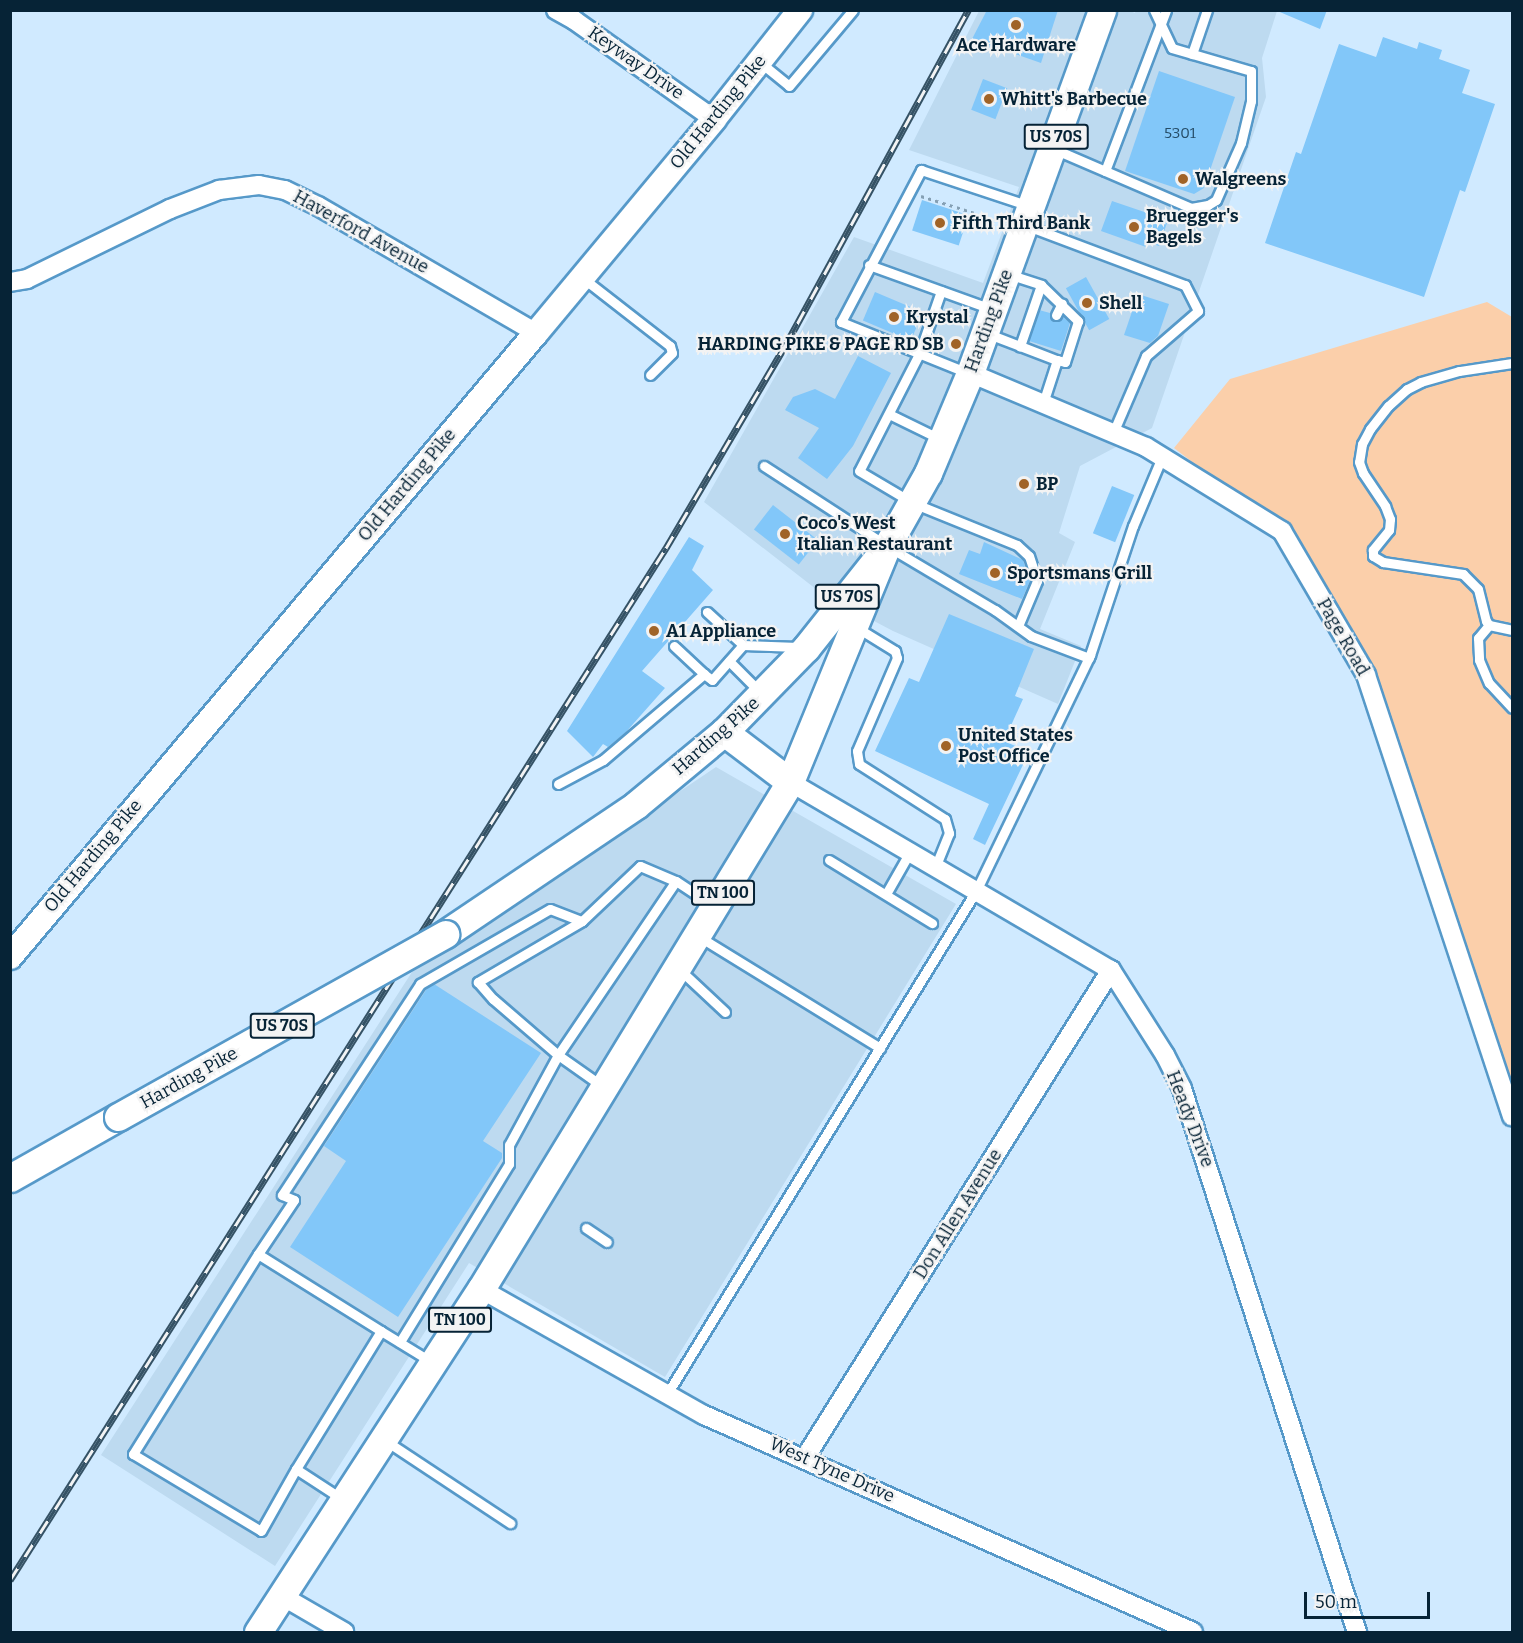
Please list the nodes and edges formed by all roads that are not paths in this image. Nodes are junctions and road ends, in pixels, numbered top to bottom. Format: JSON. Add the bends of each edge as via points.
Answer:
{"nodes":[{"id":1,"x":556,"y":10,"type":"edge"},
{"id":2,"x":800,"y":10,"type":"edge"},
{"id":3,"x":853,"y":10,"type":"edge"},
{"id":4,"x":1102,"y":10,"type":"edge"},
{"id":5,"x":1154,"y":10,"type":"edge"},
{"id":6,"x":1166,"y":10,"type":"edge"},
{"id":7,"x":1207,"y":10,"type":"edge"},
{"id":8,"x":1161,"y":26,"type":"junction"},
{"id":9,"x":1192,"y":54,"type":"junction"},
{"id":10,"x":759,"y":62,"type":"junction"},
{"id":11,"x":714,"y":119,"type":"junction"},
{"id":12,"x":1052,"y":148,"type":"junction"},
{"id":13,"x":1105,"y":171,"type":"junction"},
{"id":14,"x":1027,"y":215,"type":"junction"},
{"id":15,"x":869,"y":265,"type":"junction"},
{"id":16,"x":1006,"y":273,"type":"junction"},
{"id":17,"x":582,"y":278,"type":"junction"},
{"id":18,"x":10,"y":282,"type":"edge"},
{"id":19,"x":1041,"y":285,"type":"junction"},
{"id":20,"x":941,"y":291,"type":"junction"},
{"id":21,"x":1062,"y":303,"type":"junction"},
{"id":22,"x":1056,"y":315,"type":"dead end"},
{"id":23,"x":989,"y":321,"type":"junction"},
{"id":24,"x":536,"y":333,"type":"junction"},
{"id":25,"x":1020,"y":346,"type":"junction"},
{"id":26,"x":919,"y":354,"type":"junction"},
{"id":27,"x":1057,"y":360,"type":"junction"},
{"id":28,"x":1512,"y":363,"type":"edge"},
{"id":29,"x":970,"y":374,"type":"junction"},
{"id":30,"x":650,"y":375,"type":"dead end"},
{"id":31,"x":1042,"y":403,"type":"junction"},
{"id":32,"x":889,"y":414,"type":"junction"},
{"id":33,"x":1113,"y":433,"type":"junction"},
{"id":34,"x":942,"y":440,"type":"junction"},
{"id":35,"x":1162,"y":457,"type":"junction"},
{"id":36,"x":764,"y":466,"type":"dead end"},
{"id":37,"x":913,"y":503,"type":"junction"},
{"id":38,"x":887,"y":546,"type":"junction"},
{"id":39,"x":707,"y":612,"type":"dead end"},
{"id":40,"x":1489,"y":625,"type":"junction"},
{"id":41,"x":854,"y":626,"type":"junction"},
{"id":42,"x":1018,"y":626,"type":"junction"},
{"id":43,"x":1512,"y":630,"type":"edge"},
{"id":44,"x":743,"y":645,"type":"junction"},
{"id":45,"x":674,"y":646,"type":"dead end"},
{"id":46,"x":806,"y":648,"type":"junction"},
{"id":47,"x":1089,"y":658,"type":"junction"},
{"id":48,"x":729,"y":661,"type":"junction"},
{"id":49,"x":704,"y":674,"type":"junction"},
{"id":50,"x":763,"y":694,"type":"junction"},
{"id":51,"x":1512,"y":708,"type":"edge"},
{"id":52,"x":724,"y":732,"type":"junction"},
{"id":53,"x":790,"y":782,"type":"junction"},
{"id":54,"x":558,"y":784,"type":"dead end"},
{"id":55,"x":910,"y":852,"type":"junction"},
{"id":56,"x":829,"y":860,"type":"dead end"},
{"id":57,"x":935,"y":867,"type":"junction"},
{"id":58,"x":676,"y":881,"type":"junction"},
{"id":59,"x":976,"y":891,"type":"junction"},
{"id":60,"x":886,"y":894,"type":"junction"},
{"id":61,"x":714,"y":906,"type":"junction"},
{"id":62,"x":582,"y":921,"type":"junction"},
{"id":63,"x":932,"y":922,"type":"dead end"},
{"id":64,"x":697,"y":935,"type":"junction"},
{"id":65,"x":14,"y":946,"type":"edge"},
{"id":66,"x":677,"y":967,"type":"junction"},
{"id":67,"x":1111,"y":970,"type":"junction"},
{"id":68,"x":725,"y":1012,"type":"dead end"},
{"id":69,"x":880,"y":1048,"type":"junction"},
{"id":70,"x":558,"y":1054,"type":"junction"},
{"id":71,"x":604,"y":1087,"type":"junction"},
{"id":72,"x":1512,"y":1116,"type":"edge"},
{"id":73,"x":10,"y":1178,"type":"edge"},
{"id":74,"x":586,"y":1228,"type":"dead end"},
{"id":75,"x":607,"y":1242,"type":"dead end"},
{"id":76,"x":258,"y":1254,"type":"junction"},
{"id":77,"x":481,"y":1289,"type":"junction"},
{"id":78,"x":381,"y":1331,"type":"junction"},
{"id":79,"x":400,"y":1342,"type":"junction"},
{"id":80,"x":433,"y":1362,"type":"junction"},
{"id":81,"x":667,"y":1394,"type":"junction"},
{"id":82,"x":384,"y":1440,"type":"junction"},
{"id":83,"x":805,"y":1458,"type":"junction"},
{"id":84,"x":296,"y":1469,"type":"junction"},
{"id":85,"x":344,"y":1500,"type":"junction"},
{"id":86,"x":510,"y":1523,"type":"dead end"},
{"id":87,"x":282,"y":1596,"type":"junction"},
{"id":88,"x":258,"y":1632,"type":"edge"},
{"id":89,"x":344,"y":1632,"type":"edge"},
{"id":90,"x":1193,"y":1632,"type":"edge"},
{"id":91,"x":1357,"y":1632,"type":"edge"}],
"edges":[{"from":1,"to":11,"type":"street","name":"Keyway Drive"},
{"from":2,"to":10,"type":"street","name":"Old Harding Pike"},
{"from":3,"to":10,"type":"lane","via":[[789,86]]},
{"from":4,"to":12,"type":"main road","name":"Harding Pike","number":"US 70S"},
{"from":5,"to":8,"type":"lane"},
{"from":6,"to":8,"type":"lane"},
{"from":7,"to":9,"type":"lane"},
{"from":8,"to":9,"type":"lane","via":[[1172,48]]},
{"from":8,"to":13,"type":"lane"},
{"from":9,"to":13,"type":"lane","via":[[1251,71],[1251,101],[1241,143],[1216,200],[1191,208]]},
{"from":10,"to":11,"type":"street","name":"Old Harding Pike"},
{"from":11,"to":17,"type":"street","name":"Old Harding Pike"},
{"from":12,"to":13,"type":"lane"},
{"from":12,"to":14,"type":"main road","name":"Harding Pike","number":"US 70S"},
{"from":14,"to":15,"type":"lane","via":[[921,170]]},
{"from":14,"to":16,"type":"main road","name":"Harding Pike","number":"US 70S"},
{"from":14,"to":33,"type":"lane","via":[[1185,285],[1198,310],[1146,356]]},
{"from":15,"to":20,"type":"lane"},
{"from":15,"to":26,"type":"lane","via":[[841,322]]},
{"from":16,"to":19,"type":"lane"},
{"from":16,"to":23,"type":"main road","name":"Harding Pike","number":"US 70S"},
{"from":17,"to":24,"type":"street","name":"Old Harding Pike"},
{"from":17,"to":30,"type":"lane","via":[[670,346],[672,353]]},
{"from":18,"to":24,"type":"street","name":"Haverford Avenue","via":[[27,279],[170,209],[219,190],[259,185],[285,190],[318,206]]},
{"from":19,"to":21,"type":"lane"},
{"from":19,"to":25,"type":"lane"},
{"from":20,"to":23,"type":"lane"},
{"from":20,"to":26,"type":"lane"},
{"from":21,"to":22,"type":"lane"},
{"from":21,"to":27,"type":"lane","via":[[1078,321],[1065,362]]},
{"from":23,"to":25,"type":"lane"},
{"from":23,"to":29,"type":"main road","name":"Harding Pike","number":"US 70S"},
{"from":24,"to":65,"type":"street","name":"Old Harding Pike"},
{"from":25,"to":27,"type":"lane","via":[[1045,350]]},
{"from":26,"to":29,"type":"lane"},
{"from":26,"to":32,"type":"lane"},
{"from":27,"to":31,"type":"lane"},
{"from":28,"to":40,"type":"lane","via":[[1466,370],[1413,385],[1375,422],[1360,454],[1363,473],[1390,519],[1389,530],[1372,556],[1383,562],[1469,577],[1478,589]]},
{"from":29,"to":31,"type":"street","name":"Page Road"},
{"from":29,"to":34,"type":"main road","name":"Harding Pike","number":"US 70S"},
{"from":31,"to":33,"type":"street","name":"Page Road"},
{"from":32,"to":34,"type":"lane"},
{"from":32,"to":37,"type":"lane","via":[[859,471]]},
{"from":33,"to":35,"type":"street","name":"Page Road"},
{"from":34,"to":37,"type":"main road","name":"Harding Pike","number":"US 70S"},
{"from":35,"to":47,"type":"lane","via":[[1133,526]]},
{"from":35,"to":72,"type":"street","name":"Page Road","via":[[1281,531],[1366,675]]},
{"from":36,"to":38,"type":"lane"},
{"from":37,"to":38,"type":"main road","name":"Harding Pike","number":"US 70S"},
{"from":37,"to":42,"type":"lane","via":[[1017,545],[1029,556],[1037,581]]},
{"from":38,"to":41,"type":"main road","number":"TN 100"},
{"from":38,"to":42,"type":"lane"},
{"from":38,"to":46,"type":"main road","name":"Harding Pike","number":"US 70S"},
{"from":39,"to":44,"type":"lane"},
{"from":40,"to":43,"type":"lane"},
{"from":40,"to":51,"type":"lane","via":[[1478,638],[1479,660],[1489,683]]},
{"from":41,"to":53,"type":"main road","number":"TN 100"},
{"from":41,"to":57,"type":"lane","via":[[895,651],[897,658],[857,751],[859,765],[945,819],[949,833]]},
{"from":42,"to":47,"type":"lane","via":[[1031,636]]},
{"from":44,"to":46,"type":"lane"},
{"from":44,"to":48,"type":"lane"},
{"from":45,"to":49,"type":"lane"},
{"from":46,"to":50,"type":"main road","name":"Harding Pike","number":"US 70S"},
{"from":47,"to":59,"type":"lane"},
{"from":48,"to":49,"type":"lane","via":[[712,680]]},
{"from":48,"to":50,"type":"lane"},
{"from":49,"to":54,"type":"lane","via":[[603,760]]},
{"from":50,"to":52,"type":"main road","name":"Harding Pike","number":"US 70S"},
{"from":52,"to":53,"type":"main road"},
{"from":52,"to":73,"type":"main road","name":"Harding Pike","number":"US 70S","bridge":true,"via":[[636,805],[445,934]]},
{"from":53,"to":55,"type":"street","name":"Heady Drive"},
{"from":53,"to":61,"type":"main road","number":"TN 100"},
{"from":55,"to":57,"type":"street","name":"Heady Drive"},
{"from":55,"to":60,"type":"lane"},
{"from":56,"to":60,"type":"lane"},
{"from":57,"to":59,"type":"street","name":"Heady Drive"},
{"from":58,"to":61,"type":"lane"},
{"from":58,"to":62,"type":"lane","via":[[640,866]]},
{"from":58,"to":70,"type":"lane"},
{"from":59,"to":67,"type":"street","name":"Heady Drive"},
{"from":59,"to":69,"type":"lane"},
{"from":60,"to":63,"type":"lane"},
{"from":61,"to":64,"type":"main road","number":"TN 100"},
{"from":62,"to":70,"type":"lane","via":[[478,982]]},
{"from":62,"to":76,"type":"lane","via":[[550,909],[420,984],[282,1195],[294,1200]]},
{"from":64,"to":66,"type":"main road","number":"TN 100"},
{"from":64,"to":69,"type":"lane"},
{"from":66,"to":68,"type":"lane"},
{"from":66,"to":71,"type":"main road","number":"TN 100"},
{"from":67,"to":83,"type":"street","name":"Don Allen Avenue"},
{"from":67,"to":91,"type":"street","name":"Heady Drive","via":[[1182,1089]]},
{"from":69,"to":81,"type":"lane"},
{"from":70,"to":71,"type":"lane"},
{"from":70,"to":79,"type":"lane","via":[[509,1145],[509,1164]]},
{"from":71,"to":77,"type":"main road","number":"TN 100"},
{"from":74,"to":75,"type":"lane"},
{"from":76,"to":78,"type":"lane"},
{"from":76,"to":84,"type":"lane","via":[[133,1454],[261,1531]]},
{"from":77,"to":80,"type":"main road","number":"TN 100"},
{"from":77,"to":81,"type":"street","name":"West Tyne Drive"},
{"from":78,"to":79,"type":"lane"},
{"from":78,"to":84,"type":"lane"},
{"from":79,"to":80,"type":"lane"},
{"from":80,"to":82,"type":"main road","number":"TN 100"},
{"from":81,"to":83,"type":"street","name":"West Tyne Drive","via":[[704,1415]]},
{"from":82,"to":85,"type":"main road","number":"TN 100"},
{"from":82,"to":86,"type":"lane"},
{"from":83,"to":90,"type":"street","name":"West Tyne Drive"},
{"from":84,"to":85,"type":"lane"},
{"from":85,"to":87,"type":"main road","number":"TN 100"},
{"from":87,"to":88,"type":"main road","number":"TN 100"},
{"from":87,"to":89,"type":"street"}]}
